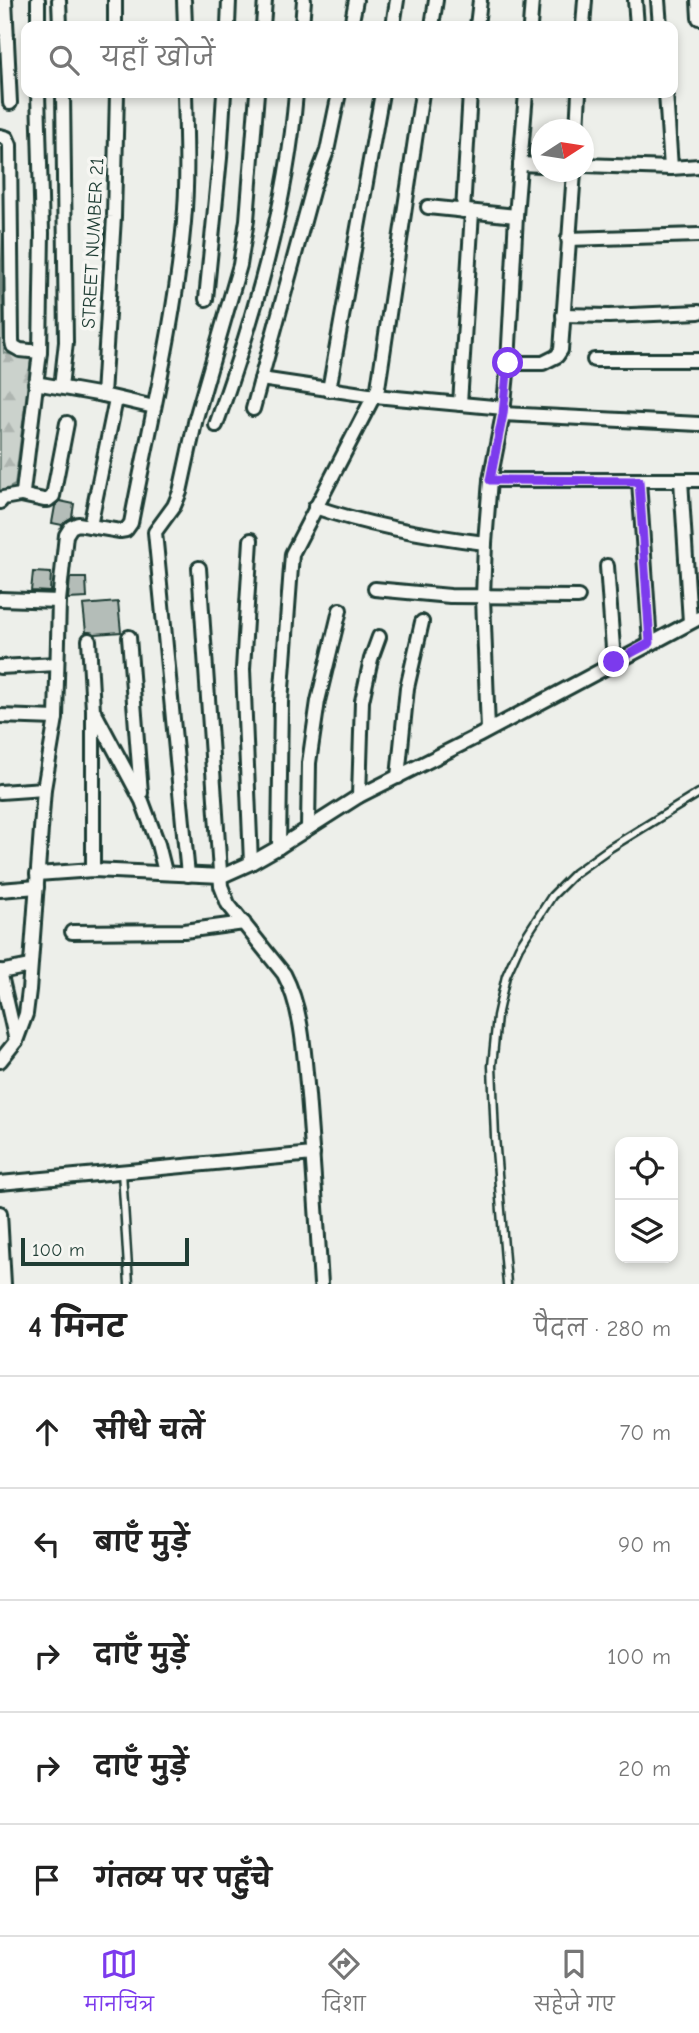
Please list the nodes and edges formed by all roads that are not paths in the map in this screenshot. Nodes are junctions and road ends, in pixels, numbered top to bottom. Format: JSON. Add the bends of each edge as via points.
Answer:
{"nodes":[{"id":1,"x":5,"y":0,"type":"edge"},
{"id":2,"x":38,"y":0,"type":"edge"},
{"id":3,"x":59,"y":0,"type":"edge"},
{"id":4,"x":114,"y":0,"type":"edge"},
{"id":5,"x":184,"y":0,"type":"edge"},
{"id":6,"x":229,"y":0,"type":"edge"},
{"id":7,"x":265,"y":0,"type":"edge"},
{"id":8,"x":304,"y":0,"type":"edge"},
{"id":9,"x":356,"y":0,"type":"edge"},
{"id":10,"x":397,"y":0,"type":"edge"},
{"id":11,"x":436,"y":0,"type":"edge"},
{"id":12,"x":480,"y":0,"type":"edge"},
{"id":13,"x":532,"y":0,"type":"edge"},
{"id":14,"x":585,"y":0,"type":"edge"},
{"id":15,"x":635,"y":0,"type":"edge"},
{"id":16,"x":659,"y":0,"type":"edge"},
{"id":17,"x":698,"y":0,"type":"edge"},
{"id":18,"x":699,"y":18,"type":"edge"},
{"id":19,"x":38,"y":21,"type":"edge"},
{"id":20,"x":60,"y":21,"type":"edge"},
{"id":21,"x":115,"y":21,"type":"edge"},
{"id":22,"x":185,"y":21,"type":"edge"},
{"id":23,"x":228,"y":21,"type":"edge"},
{"id":24,"x":263,"y":21,"type":"edge"},
{"id":25,"x":302,"y":21,"type":"edge"},
{"id":26,"x":352,"y":21,"type":"edge"},
{"id":27,"x":394,"y":21,"type":"edge"},
{"id":28,"x":433,"y":21,"type":"edge"},
{"id":29,"x":478,"y":21,"type":"edge"},
{"id":30,"x":530,"y":21,"type":"edge"},
{"id":31,"x":583,"y":21,"type":"edge"},
{"id":32,"x":637,"y":21,"type":"edge"},
{"id":33,"x":660,"y":21,"type":"edge"},
{"id":34,"x":38,"y":98,"type":"edge"},
{"id":35,"x":63,"y":98,"type":"edge"},
{"id":36,"x":117,"y":98,"type":"edge"},
{"id":37,"x":185,"y":98,"type":"edge"},
{"id":38,"x":224,"y":98,"type":"edge"},
{"id":39,"x":257,"y":98,"type":"edge"},
{"id":40,"x":296,"y":98,"type":"edge"},
{"id":41,"x":338,"y":98,"type":"edge"},
{"id":42,"x":381,"y":98,"type":"edge"},
{"id":43,"x":421,"y":98,"type":"edge"},
{"id":44,"x":470,"y":98,"type":"edge"},
{"id":45,"x":526,"y":98,"type":"edge"},
{"id":46,"x":579,"y":98,"type":"edge"},
{"id":47,"x":666,"y":98,"type":"edge"},
{"id":48,"x":10,"y":103,"type":"dead end"},
{"id":49,"x":578,"y":119,"type":"edge"},
{"id":50,"x":0,"y":136,"type":"edge"},
{"id":51,"x":520,"y":164,"type":"junction"},
{"id":52,"x":531,"y":164,"type":"edge"},
{"id":53,"x":594,"y":165,"type":"edge"},
{"id":54,"x":699,"y":166,"type":"edge"},
{"id":55,"x":671,"y":168,"type":"junction"},
{"id":56,"x":573,"y":182,"type":"edge"},
{"id":57,"x":428,"y":207,"type":"dead end"},
{"id":58,"x":468,"y":212,"type":"junction"},
{"id":59,"x":516,"y":216,"type":"junction"},
{"id":60,"x":699,"y":235,"type":"edge"},
{"id":61,"x":568,"y":239,"type":"junction"},
{"id":62,"x":206,"y":299,"type":"dead end"},
{"id":63,"x":699,"y":312,"type":"edge"},
{"id":64,"x":563,"y":315,"type":"junction"},
{"id":65,"x":40,"y":352,"type":"junction"},
{"id":66,"x":594,"y":360,"type":"dead end"},
{"id":67,"x":699,"y":360,"type":"edge"},
{"id":68,"x":508,"y":363,"type":"junction"},
{"id":69,"x":261,"y":379,"type":"junction"},
{"id":70,"x":36,"y":383,"type":"junction"},
{"id":71,"x":61,"y":387,"type":"junction"},
{"id":72,"x":329,"y":390,"type":"junction"},
{"id":73,"x":103,"y":395,"type":"junction"},
{"id":74,"x":375,"y":396,"type":"junction"},
{"id":75,"x":116,"y":399,"type":"junction"},
{"id":76,"x":460,"y":404,"type":"junction"},
{"id":77,"x":154,"y":407,"type":"junction"},
{"id":78,"x":253,"y":409,"type":"dead end"},
{"id":79,"x":503,"y":411,"type":"junction"},
{"id":80,"x":68,"y":423,"type":"dead end"},
{"id":81,"x":699,"y":424,"type":"edge"},
{"id":82,"x":216,"y":425,"type":"dead end"},
{"id":83,"x":490,"y":480,"type":"junction"},
{"id":84,"x":681,"y":480,"type":"junction"},
{"id":85,"x":699,"y":480,"type":"edge"},
{"id":86,"x":639,"y":481,"type":"junction"},
{"id":87,"x":22,"y":495,"type":"junction"},
{"id":88,"x":0,"y":502,"type":"edge"},
{"id":89,"x":315,"y":507,"type":"junction"},
{"id":90,"x":90,"y":526,"type":"junction"},
{"id":91,"x":251,"y":540,"type":"dead end"},
{"id":92,"x":485,"y":543,"type":"junction"},
{"id":93,"x":607,"y":566,"type":"dead end"},
{"id":94,"x":199,"y":568,"type":"dead end"},
{"id":95,"x":375,"y":589,"type":"dead end"},
{"id":96,"x":483,"y":597,"type":"junction"},
{"id":97,"x":578,"y":597,"type":"dead end"},
{"id":98,"x":0,"y":599,"type":"edge"},
{"id":99,"x":59,"y":601,"type":"junction"},
{"id":100,"x":340,"y":610,"type":"dead end"},
{"id":101,"x":695,"y":620,"type":"edge"},
{"id":102,"x":422,"y":622,"type":"dead end"},
{"id":103,"x":129,"y":636,"type":"dead end"},
{"id":104,"x":379,"y":637,"type":"dead end"},
{"id":105,"x":89,"y":640,"type":"dead end"},
{"id":106,"x":650,"y":643,"type":"junction"},
{"id":107,"x":614,"y":662,"type":"junction"},
{"id":108,"x":57,"y":664,"type":"junction"},
{"id":109,"x":0,"y":667,"type":"edge"},
{"id":110,"x":93,"y":710,"type":"junction"},
{"id":111,"x":0,"y":716,"type":"edge"},
{"id":112,"x":56,"y":718,"type":"junction"},
{"id":113,"x":488,"y":730,"type":"junction"},
{"id":114,"x":398,"y":777,"type":"junction"},
{"id":115,"x":44,"y":789,"type":"junction"},
{"id":116,"x":0,"y":792,"type":"edge"},
{"id":117,"x":699,"y":793,"type":"edge"},
{"id":118,"x":359,"y":796,"type":"junction"},
{"id":119,"x":142,"y":801,"type":"junction"},
{"id":120,"x":308,"y":828,"type":"junction"},
{"id":121,"x":279,"y":847,"type":"junction"},
{"id":122,"x":251,"y":863,"type":"junction"},
{"id":123,"x":93,"y":870,"type":"junction"},
{"id":124,"x":165,"y":872,"type":"junction"},
{"id":125,"x":188,"y":874,"type":"junction"},
{"id":126,"x":222,"y":876,"type":"junction"},
{"id":127,"x":37,"y":881,"type":"junction"},
{"id":128,"x":0,"y":890,"type":"edge"},
{"id":129,"x":244,"y":923,"type":"junction"},
{"id":130,"x":72,"y":932,"type":"dead end"},
{"id":131,"x":30,"y":966,"type":"junction"},
{"id":132,"x":0,"y":972,"type":"edge"},
{"id":133,"x":16,"y":1041,"type":"junction"},
{"id":134,"x":0,"y":1061,"type":"edge"},
{"id":135,"x":313,"y":1154,"type":"junction"},
{"id":136,"x":122,"y":1172,"type":"junction"},
{"id":137,"x":0,"y":1183,"type":"edge"},
{"id":138,"x":0,"y":1213,"type":"edge"},
{"id":139,"x":4,"y":1284,"type":"edge"},
{"id":140,"x":129,"y":1284,"type":"edge"},
{"id":141,"x":321,"y":1284,"type":"edge"},
{"id":142,"x":507,"y":1284,"type":"edge"}],
"edges":[{"from":1,"to":48,"type":"street"},
{"from":2,"to":19,"type":"street"},
{"from":3,"to":20,"type":"street"},
{"from":4,"to":21,"type":"street"},
{"from":5,"to":22,"type":"street"},
{"from":6,"to":23,"type":"street"},
{"from":7,"to":24,"type":"street"},
{"from":8,"to":25,"type":"street"},
{"from":9,"to":26,"type":"street"},
{"from":10,"to":27,"type":"street"},
{"from":11,"to":28,"type":"street"},
{"from":12,"to":29,"type":"street"},
{"from":13,"to":30,"type":"street"},
{"from":14,"to":31,"type":"street"},
{"from":15,"to":32,"type":"street"},
{"from":16,"to":33,"type":"street"},
{"from":17,"to":18,"type":"street"},
{"from":34,"to":65,"type":"street"},
{"from":35,"to":71,"type":"street","via":[[66,342]]},
{"from":36,"to":73,"type":"street","name":"STREET NUMBER 21"},
{"from":37,"to":77,"type":"street","via":[[184,221],[176,293]]},
{"from":38,"to":62,"type":"street"},
{"from":39,"to":125,"type":"street","via":[[240,265],[178,499],[155,532]]},
{"from":40,"to":82,"type":"street","via":[[290,156],[272,239]]},
{"from":41,"to":69,"type":"street"},
{"from":42,"to":72,"type":"street"},
{"from":43,"to":74,"type":"street"},
{"from":44,"to":58,"type":"street"},
{"from":45,"to":51,"type":"street"},
{"from":46,"to":49,"type":"street"},
{"from":47,"to":55,"type":"street"},
{"from":50,"to":65,"type":"street","via":[[10,145],[12,341],[20,350]]},
{"from":51,"to":52,"type":"street"},
{"from":51,"to":59,"type":"street"},
{"from":53,"to":55,"type":"street"},
{"from":54,"to":55,"type":"street"},
{"from":56,"to":61,"type":"street"},
{"from":57,"to":58,"type":"street"},
{"from":58,"to":59,"type":"street"},
{"from":58,"to":76,"type":"street"},
{"from":59,"to":68,"type":"street"},
{"from":60,"to":61,"type":"street"},
{"from":61,"to":64,"type":"street"},
{"from":63,"to":64,"type":"street"},
{"from":64,"to":68,"type":"street","via":[[557,356],[543,362]]},
{"from":65,"to":70,"type":"street"},
{"from":66,"to":67,"type":"street"},
{"from":68,"to":79,"type":"street"},
{"from":69,"to":72,"type":"street"},
{"from":69,"to":78,"type":"street"},
{"from":70,"to":71,"type":"street"},
{"from":70,"to":87,"type":"street"},
{"from":71,"to":73,"type":"street"},
{"from":72,"to":74,"type":"street"},
{"from":73,"to":75,"type":"street"},
{"from":74,"to":76,"type":"street"},
{"from":74,"to":89,"type":"street"},
{"from":75,"to":77,"type":"street"},
{"from":75,"to":90,"type":"street"},
{"from":76,"to":79,"type":"street"},
{"from":77,"to":90,"type":"street","via":[[130,527],[120,531]]},
{"from":79,"to":81,"type":"street"},
{"from":79,"to":83,"type":"street"},
{"from":80,"to":87,"type":"street","via":[[53,496],[44,500]]},
{"from":83,"to":86,"type":"street"},
{"from":83,"to":92,"type":"street"},
{"from":84,"to":85,"type":"street"},
{"from":84,"to":86,"type":"street"},
{"from":84,"to":101,"type":"street"},
{"from":86,"to":106,"type":"street"},
{"from":87,"to":88,"type":"street"},
{"from":89,"to":92,"type":"street","via":[[409,532]]},
{"from":89,"to":121,"type":"street","via":[[295,545],[290,568],[281,702]]},
{"from":90,"to":99,"type":"street","via":[[75,525],[66,535]]},
{"from":91,"to":122,"type":"street","via":[[243,669]]},
{"from":92,"to":96,"type":"street"},
{"from":93,"to":107,"type":"street"},
{"from":94,"to":126,"type":"street"},
{"from":95,"to":96,"type":"street"},
{"from":96,"to":97,"type":"street"},
{"from":96,"to":113,"type":"street"},
{"from":98,"to":99,"type":"street"},
{"from":99,"to":108,"type":"street"},
{"from":100,"to":120,"type":"street","via":[[318,701],[309,763]]},
{"from":101,"to":106,"type":"street"},
{"from":102,"to":114,"type":"street","via":[[407,688]]},
{"from":103,"to":119,"type":"street"},
{"from":104,"to":118,"type":"street","via":[[362,701]]},
{"from":105,"to":110,"type":"street"},
{"from":106,"to":107,"type":"street"},
{"from":107,"to":113,"type":"street"},
{"from":108,"to":109,"type":"street"},
{"from":108,"to":112,"type":"street"},
{"from":110,"to":119,"type":"street"},
{"from":110,"to":123,"type":"street"},
{"from":111,"to":112,"type":"street"},
{"from":112,"to":115,"type":"street"},
{"from":113,"to":114,"type":"street"},
{"from":114,"to":118,"type":"street"},
{"from":115,"to":116,"type":"street"},
{"from":115,"to":127,"type":"street"},
{"from":117,"to":142,"type":"lane","via":[[610,848],[552,896],[506,976],[496,1016],[492,1066]]},
{"from":118,"to":120,"type":"street"},
{"from":119,"to":124,"type":"street"},
{"from":120,"to":121,"type":"street"},
{"from":121,"to":122,"type":"street"},
{"from":122,"to":126,"type":"street"},
{"from":123,"to":124,"type":"street"},
{"from":123,"to":127,"type":"street"},
{"from":124,"to":125,"type":"street"},
{"from":125,"to":126,"type":"street"},
{"from":126,"to":129,"type":"street","via":[[228,905]]},
{"from":127,"to":128,"type":"street"},
{"from":127,"to":131,"type":"street"},
{"from":129,"to":130,"type":"street","via":[[184,931]]},
{"from":129,"to":135,"type":"street","via":[[291,986],[304,1053]]},
{"from":131,"to":132,"type":"street"},
{"from":131,"to":133,"type":"street","via":[[26,1014]]},
{"from":132,"to":133,"type":"street"},
{"from":133,"to":134,"type":"street"},
{"from":135,"to":136,"type":"street"},
{"from":135,"to":141,"type":"street"},
{"from":136,"to":137,"type":"street"},
{"from":136,"to":140,"type":"lane"},
{"from":138,"to":139,"type":"street"}]}
